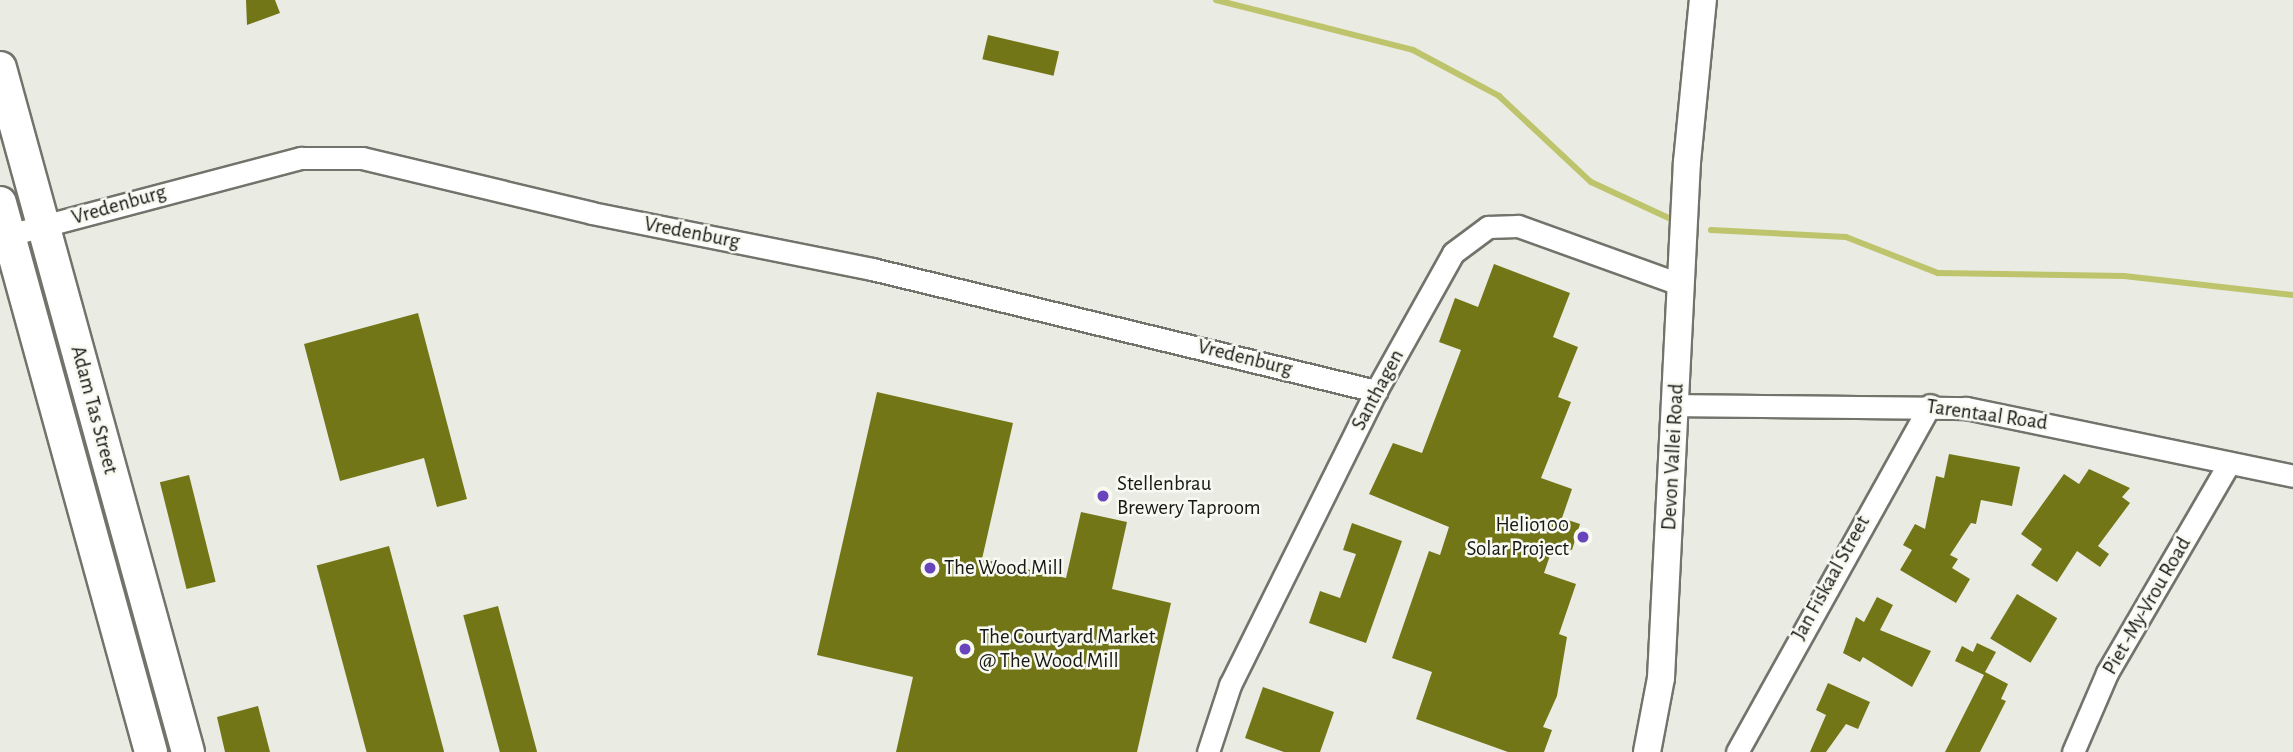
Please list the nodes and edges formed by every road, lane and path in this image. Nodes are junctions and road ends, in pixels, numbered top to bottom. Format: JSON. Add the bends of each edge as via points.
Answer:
{"nodes":[{"id":1,"x":1703,"y":0,"type":"edge"},
{"id":2,"x":0,"y":68,"type":"edge"},
{"id":3,"x":0,"y":203,"type":"edge"},
{"id":4,"x":44,"y":227,"type":"junction"},
{"id":5,"x":9,"y":235,"type":"junction"},
{"id":6,"x":1679,"y":284,"type":"junction"},
{"id":7,"x":1376,"y":391,"type":"junction"},
{"id":8,"x":1676,"y":405,"type":"junction"},
{"id":9,"x":1930,"y":405,"type":"junction"},
{"id":10,"x":2228,"y":463,"type":"junction"},
{"id":11,"x":2293,"y":476,"type":"edge"},
{"id":12,"x":151,"y":752,"type":"edge"},
{"id":13,"x":188,"y":752,"type":"edge"},
{"id":14,"x":1208,"y":752,"type":"edge"},
{"id":15,"x":1647,"y":752,"type":"edge"},
{"id":16,"x":1737,"y":752,"type":"edge"},
{"id":17,"x":2073,"y":752,"type":"edge"}],
"edges":[{"from":1,"to":6,"type":"street","name":"Devon Vallei Road"},
{"from":2,"to":4,"type":"main road","name":"Adam Tas Street"},
{"from":3,"to":5,"type":"main road","name":"Adam Tas Street"},
{"from":4,"to":5,"type":"street","name":"Vredenburg"},
{"from":4,"to":7,"type":"street","name":"Vredenburg","via":[[301,158],[362,158],[592,214],[899,275]]},
{"from":4,"to":13,"type":"main road","name":"Adam Tas Street"},
{"from":5,"to":12,"type":"main road","name":"Adam Tas Street"},
{"from":6,"to":7,"type":"street","name":"Santhagen","via":[[1518,226],[1488,227],[1447,261]]},
{"from":6,"to":8,"type":"street","name":"Devon Vallei Road"},
{"from":7,"to":14,"type":"street","name":"Santhagen","via":[[1230,685]]},
{"from":8,"to":9,"type":"street","name":"Tarentaal Road"},
{"from":8,"to":15,"type":"street","name":"Devon Vallei Road","via":[[1661,678]]},
{"from":9,"to":10,"type":"street","name":"Tarentaal Road","via":[[2032,419]]},
{"from":9,"to":16,"type":"street","name":"Jan Fiskaal Street"},
{"from":10,"to":11,"type":"street","name":"Tarentaal Road"},
{"from":10,"to":17,"type":"street","name":"Piet -My-Vrou Road","via":[[2113,663]]}]}
